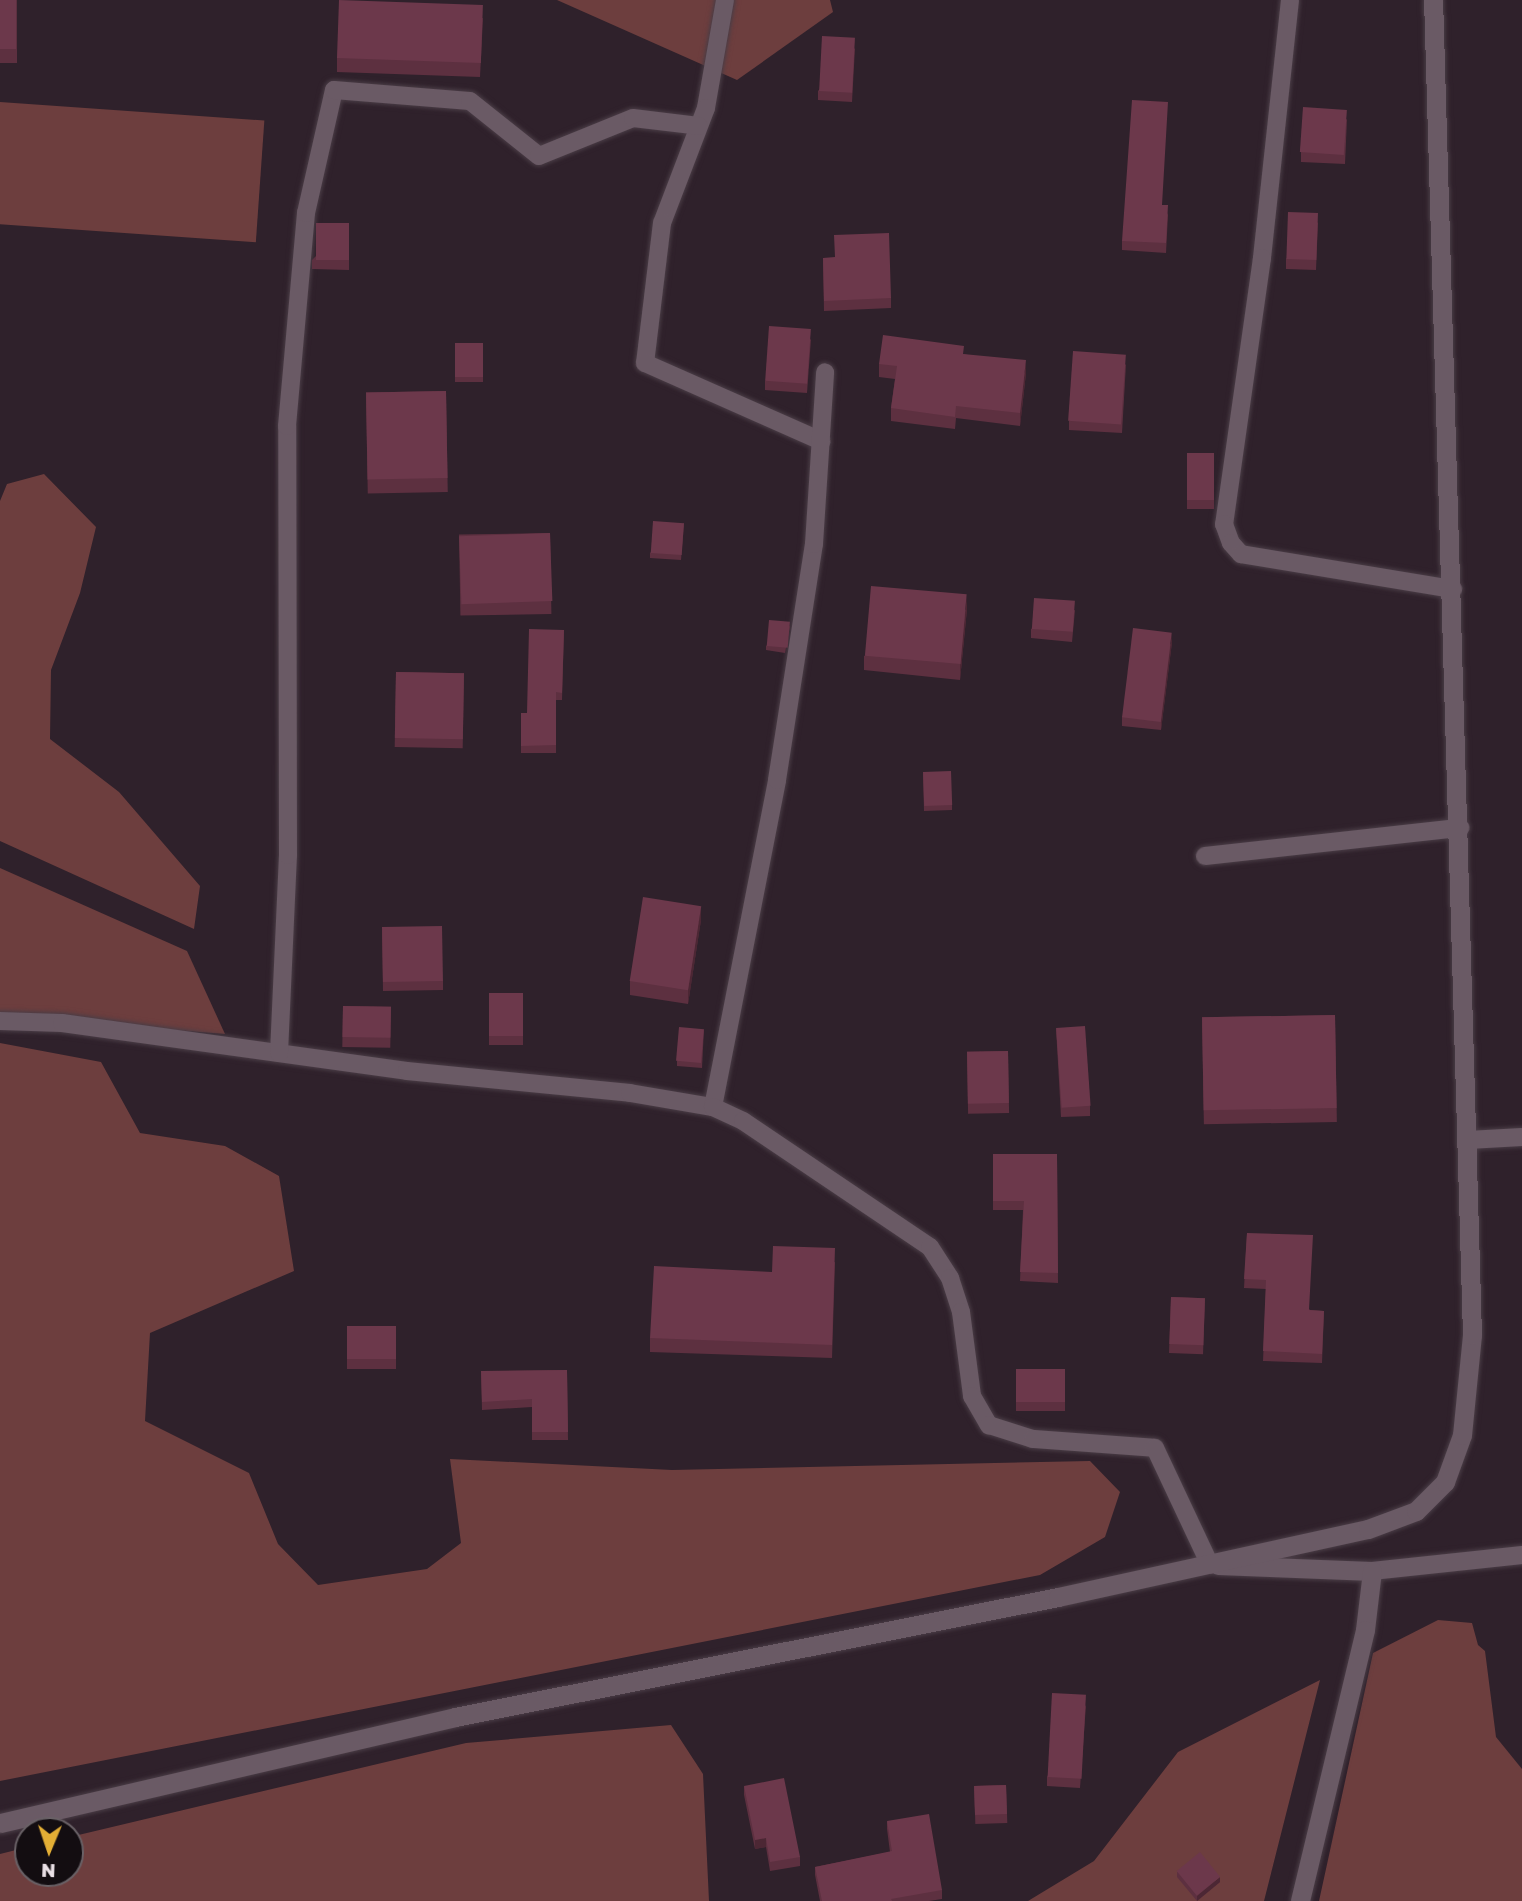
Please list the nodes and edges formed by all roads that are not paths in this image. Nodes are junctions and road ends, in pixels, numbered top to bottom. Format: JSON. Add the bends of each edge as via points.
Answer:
{"nodes":[{"id":1,"x":725,"y":0,"type":"edge"},
{"id":2,"x":1290,"y":0,"type":"edge"},
{"id":3,"x":1433,"y":0,"type":"edge"},
{"id":4,"x":699,"y":126,"type":"junction"},
{"id":5,"x":825,"y":372,"type":"dead end"},
{"id":6,"x":821,"y":441,"type":"junction"},
{"id":7,"x":1453,"y":589,"type":"junction"},
{"id":8,"x":1460,"y":828,"type":"junction"},
{"id":9,"x":1205,"y":856,"type":"dead end"},
{"id":10,"x":0,"y":1021,"type":"edge"},
{"id":11,"x":279,"y":1053,"type":"junction"},
{"id":12,"x":713,"y":1107,"type":"junction"},
{"id":13,"x":1522,"y":1137,"type":"edge"},
{"id":14,"x":1468,"y":1140,"type":"junction"},
{"id":15,"x":1522,"y":1555,"type":"edge"},
{"id":16,"x":1210,"y":1564,"type":"junction"},
{"id":17,"x":1372,"y":1571,"type":"junction"},
{"id":18,"x":0,"y":1823,"type":"edge"},
{"id":19,"x":1300,"y":1901,"type":"edge"}],
"edges":[{"from":1,"to":4,"type":"lane"},
{"from":2,"to":7,"type":"lane","via":[[1262,258],[1224,524],[1241,554]]},
{"from":3,"to":7,"type":"street"},
{"from":4,"to":6,"type":"lane","via":[[662,223],[645,363]]},
{"from":4,"to":11,"type":"lane","via":[[633,118],[539,156],[470,101],[334,90],[306,214],[287,426],[288,856]]},
{"from":5,"to":6,"type":"lane"},
{"from":6,"to":12,"type":"lane","via":[[814,544],[777,780]]},
{"from":7,"to":8,"type":"street"},
{"from":8,"to":9,"type":"lane"},
{"from":8,"to":14,"type":"street"},
{"from":10,"to":11,"type":"lane","via":[[62,1023]]},
{"from":11,"to":12,"type":"lane","via":[[630,1093]]},
{"from":12,"to":16,"type":"lane","via":[[743,1121],[930,1247],[950,1278],[961,1312],[972,1396],[989,1425],[1033,1439],[1155,1448]]},
{"from":13,"to":14,"type":"lane"},
{"from":14,"to":16,"type":"street","via":[[1472,1335],[1462,1435],[1445,1482],[1416,1511],[1368,1529]]},
{"from":15,"to":17,"type":"lane"},
{"from":16,"to":17,"type":"street"},
{"from":16,"to":18,"type":"street","via":[[456,1717]]},
{"from":17,"to":19,"type":"street","via":[[1365,1630]]}]}
